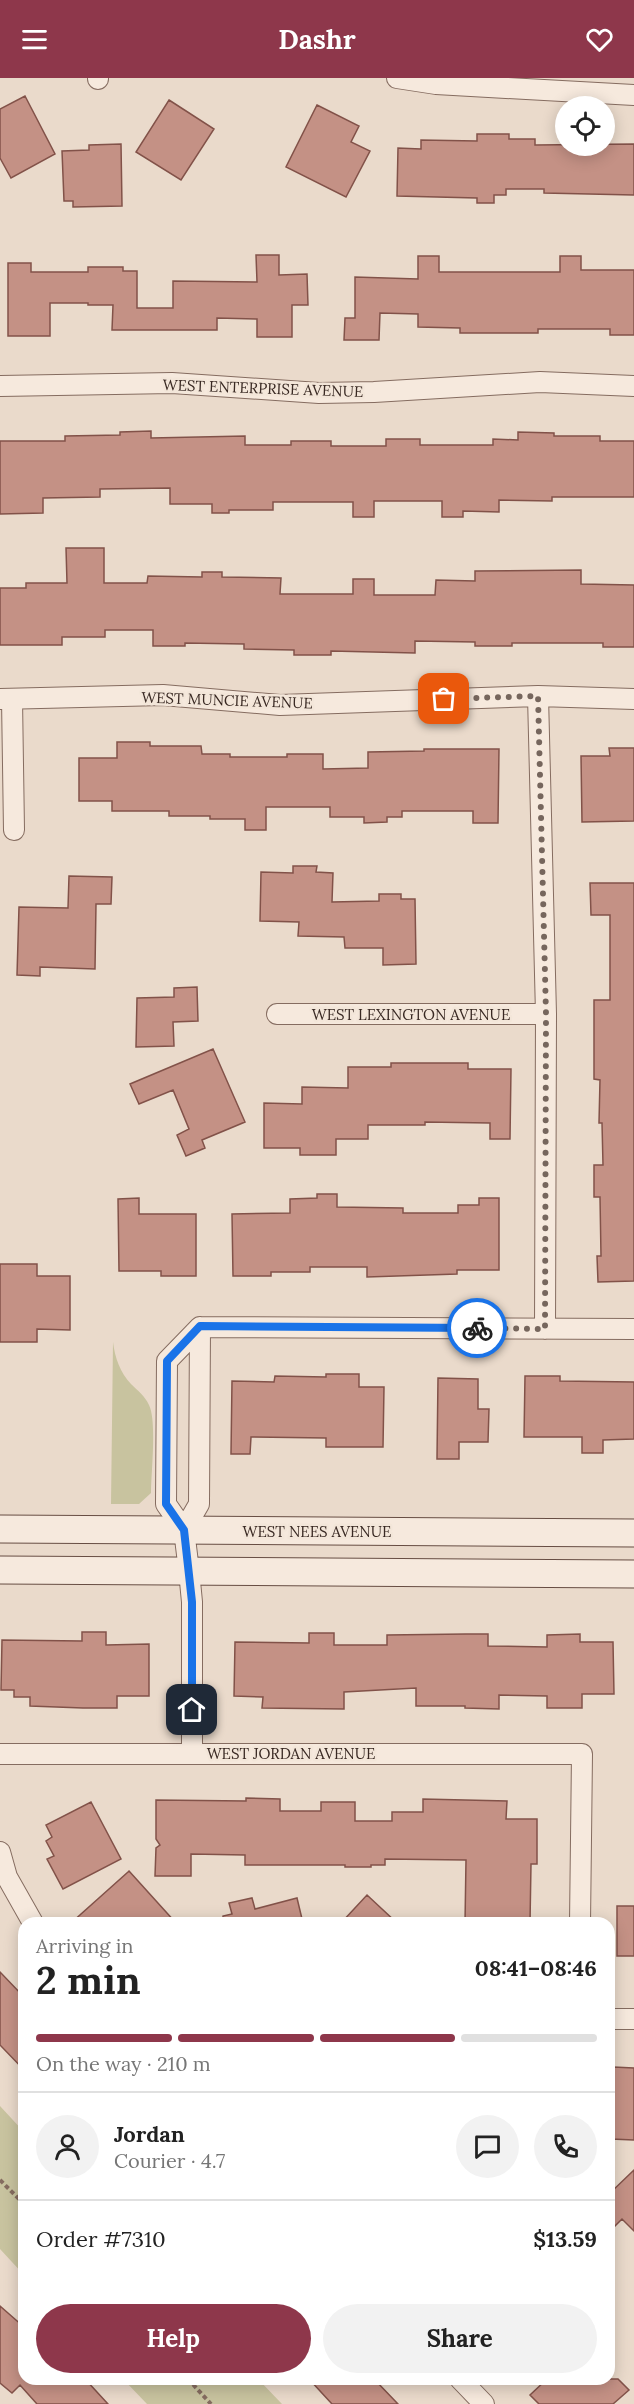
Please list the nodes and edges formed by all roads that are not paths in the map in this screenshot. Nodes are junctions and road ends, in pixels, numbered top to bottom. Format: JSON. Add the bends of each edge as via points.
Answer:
{"nodes":[{"id":1,"x":397,"y":78,"type":"edge"},
{"id":2,"x":634,"y":96,"type":"edge"},
{"id":3,"x":0,"y":386,"type":"edge"},
{"id":4,"x":634,"y":386,"type":"edge"},
{"id":5,"x":538,"y":696,"type":"junction"},
{"id":6,"x":6,"y":699,"type":"edge"},
{"id":7,"x":634,"y":699,"type":"edge"},
{"id":8,"x":14,"y":830,"type":"dead end"},
{"id":9,"x":277,"y":1014,"type":"dead end"},
{"id":10,"x":546,"y":1014,"type":"junction"},
{"id":11,"x":200,"y":1326,"type":"junction"},
{"id":12,"x":545,"y":1329,"type":"junction"},
{"id":13,"x":634,"y":1329,"type":"edge"},
{"id":14,"x":0,"y":1529,"type":"edge"},
{"id":15,"x":184,"y":1530,"type":"junction"},
{"id":16,"x":634,"y":1533,"type":"edge"},
{"id":17,"x":0,"y":1570,"type":"edge"},
{"id":18,"x":189,"y":1571,"type":"junction"},
{"id":19,"x":634,"y":1574,"type":"edge"},
{"id":20,"x":192,"y":1752,"type":"junction"},
{"id":21,"x":0,"y":1754,"type":"edge"},
{"id":22,"x":0,"y":1852,"type":"edge"},
{"id":23,"x":30,"y":1917,"type":"edge"},
{"id":24,"x":580,"y":1917,"type":"edge"},
{"id":25,"x":615,"y":2019,"type":"edge"},
{"id":26,"x":634,"y":2019,"type":"edge"},
{"id":27,"x":466,"y":2385,"type":"edge"},
{"id":28,"x":484,"y":2404,"type":"edge"}],
"edges":[{"from":1,"to":2,"type":"street","via":[[436,84]]},
{"from":3,"to":4,"type":"street","name":"WEST ENTERPRISE AVENUE","via":[[172,383],[319,393],[540,382]]},
{"from":5,"to":6,"type":"street","name":"WEST MUNCIE AVENUE","via":[[280,705],[163,695]]},
{"from":5,"to":7,"type":"street","name":"WEST MUNCIE AVENUE"},
{"from":5,"to":10,"type":"street"},
{"from":6,"to":8,"type":"street"},
{"from":9,"to":10,"type":"street","name":"WEST LEXINGTON AVENUE"},
{"from":10,"to":12,"type":"street"},
{"from":11,"to":12,"type":"street"},
{"from":11,"to":15,"type":"street","via":[[199,1504]]},
{"from":11,"to":15,"type":"street","via":[[167,1361],[166,1504]]},
{"from":12,"to":13,"type":"street"},
{"from":14,"to":15,"type":"main road","name":"WEST NEES AVENUE"},
{"from":15,"to":16,"type":"main road","name":"WEST NEES AVENUE"},
{"from":15,"to":18,"type":"street"},
{"from":17,"to":18,"type":"main road"},
{"from":18,"to":19,"type":"main road"},
{"from":18,"to":20,"type":"street"},
{"from":20,"to":21,"type":"street","name":"WEST JORDAN AVENUE"},
{"from":20,"to":24,"type":"street","name":"WEST JORDAN AVENUE","via":[[582,1754]]},
{"from":22,"to":23,"type":"street","via":[[7,1877]]},
{"from":25,"to":26,"type":"street"},
{"from":27,"to":28,"type":"street"}]}
